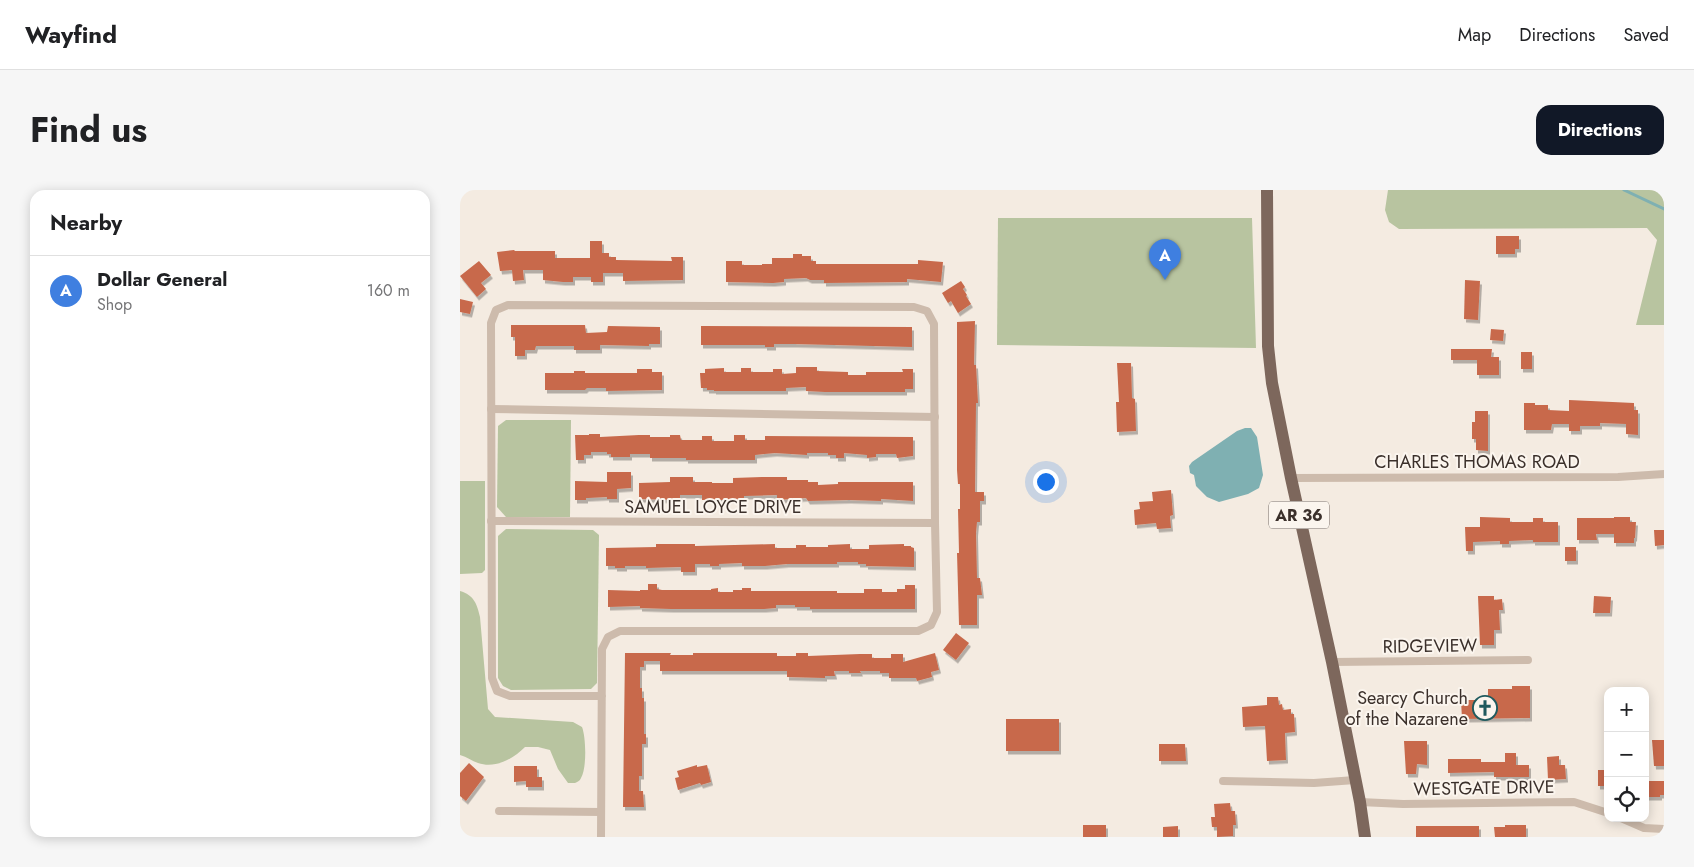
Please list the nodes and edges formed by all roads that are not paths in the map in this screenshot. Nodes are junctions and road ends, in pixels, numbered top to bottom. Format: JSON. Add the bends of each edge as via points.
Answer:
{"nodes":[{"id":1,"x":1267,"y":190,"type":"edge"},
{"id":2,"x":491,"y":410,"type":"junction"},
{"id":3,"x":935,"y":417,"type":"junction"},
{"id":4,"x":1664,"y":474,"type":"edge"},
{"id":5,"x":1291,"y":478,"type":"junction"},
{"id":6,"x":492,"y":521,"type":"junction"},
{"id":7,"x":935,"y":523,"type":"junction"},
{"id":8,"x":1528,"y":660,"type":"dead end"},
{"id":9,"x":1332,"y":662,"type":"junction"},
{"id":10,"x":602,"y":696,"type":"junction"},
{"id":11,"x":1356,"y":780,"type":"junction"},
{"id":12,"x":1223,"y":781,"type":"dead end"},
{"id":13,"x":1360,"y":802,"type":"junction"},
{"id":14,"x":499,"y":811,"type":"dead end"},
{"id":15,"x":601,"y":812,"type":"junction"},
{"id":16,"x":1604,"y":812,"type":"edge"},
{"id":17,"x":1630,"y":822,"type":"edge"},
{"id":18,"x":1664,"y":829,"type":"edge"},
{"id":19,"x":600,"y":837,"type":"edge"},
{"id":20,"x":1365,"y":837,"type":"edge"}],
"edges":[{"from":1,"to":5,"type":"main road","number":"AR 36","via":[[1268,346]]},
{"from":2,"to":3,"type":"street"},
{"from":2,"to":3,"type":"street","via":[[490,322],[496,310],[508,305],[914,307],[927,311],[934,324]]},
{"from":2,"to":6,"type":"street"},
{"from":3,"to":7,"type":"street"},
{"from":4,"to":5,"type":"street","name":"CHARLES THOMAS ROAD","via":[[1618,477]]},
{"from":5,"to":9,"type":"main road","number":"AR 36"},
{"from":6,"to":7,"type":"street","name":"SAMUEL LOYCE DRIVE"},
{"from":6,"to":10,"type":"street","via":[[492,678],[497,691],[510,696]]},
{"from":7,"to":10,"type":"street","via":[[937,612],[931,625],[918,631],[620,631],[608,638],[602,649]]},
{"from":8,"to":9,"type":"street","name":"RIDGEVIEW"},
{"from":9,"to":11,"type":"main road","number":"AR 36"},
{"from":10,"to":15,"type":"street"},
{"from":11,"to":12,"type":"street","via":[[1314,784]]},
{"from":11,"to":13,"type":"main road","number":"AR 36"},
{"from":13,"to":16,"type":"street","name":"WESTGATE DRIVE","via":[[1574,802]]},
{"from":13,"to":20,"type":"main road","number":"AR 36"},
{"from":14,"to":15,"type":"street"},
{"from":15,"to":19,"type":"street"},
{"from":17,"to":18,"type":"street","via":[[1644,828]]}]}
